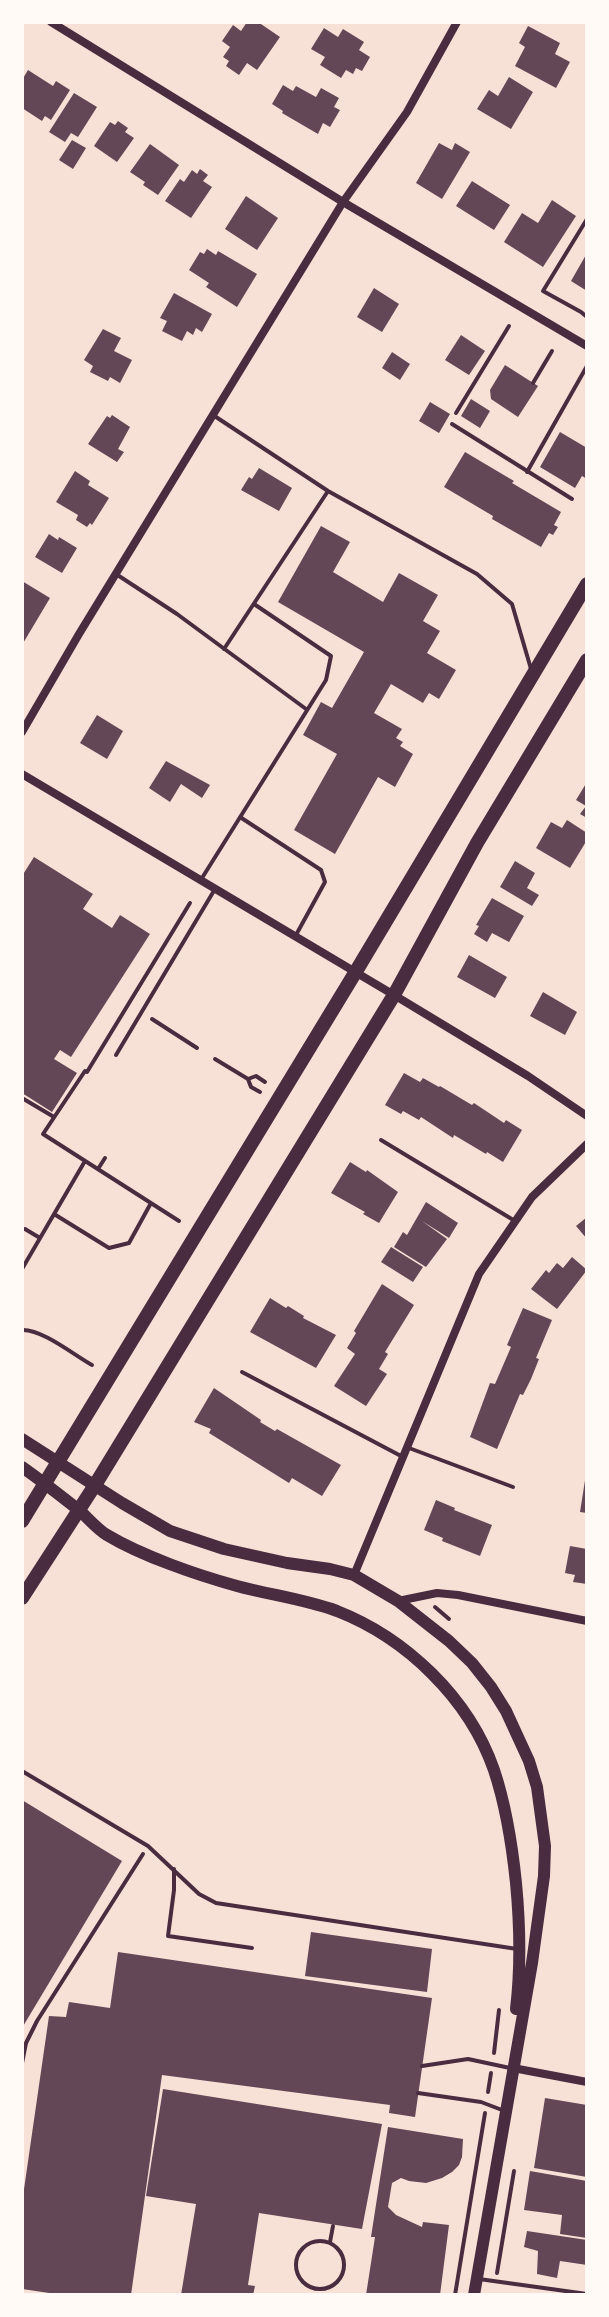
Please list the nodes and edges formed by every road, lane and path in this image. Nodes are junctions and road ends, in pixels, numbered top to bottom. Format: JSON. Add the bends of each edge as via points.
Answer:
{"nodes":[{"id":1,"x":51,"y":22,"type":"edge"},
{"id":2,"x":457,"y":22,"type":"edge"},
{"id":3,"x":343,"y":202,"type":"junction"},
{"id":4,"x":587,"y":219,"type":"edge"},
{"id":5,"x":587,"y":317,"type":"edge"},
{"id":6,"x":509,"y":326,"type":"dead end"},
{"id":7,"x":587,"y":346,"type":"edge"},
{"id":8,"x":552,"y":351,"type":"dead end"},
{"id":9,"x":587,"y":366,"type":"edge"},
{"id":10,"x":533,"y":383,"type":"dead end"},
{"id":11,"x":213,"y":415,"type":"junction"},
{"id":12,"x":453,"y":422,"type":"joint"},
{"id":13,"x":527,"y":472,"type":"junction"},
{"id":14,"x":328,"y":491,"type":"junction"},
{"id":15,"x":572,"y":499,"type":"dead end"},
{"id":16,"x":116,"y":574,"type":"junction"},
{"id":17,"x":587,"y":584,"type":"edge"},
{"id":18,"x":254,"y":604,"type":"junction"},
{"id":19,"x":224,"y":649,"type":"junction"},
{"id":20,"x":587,"y":660,"type":"edge"},
{"id":21,"x":532,"y":675,"type":"junction"},
{"id":22,"x":307,"y":710,"type":"junction"},
{"id":23,"x":22,"y":732,"type":"edge"},
{"id":24,"x":22,"y":774,"type":"edge"},
{"id":25,"x":240,"y":817,"type":"junction"},
{"id":26,"x":200,"y":880,"type":"junction"},
{"id":27,"x":215,"y":889,"type":"junction"},
{"id":28,"x":190,"y":903,"type":"dead end"},
{"id":29,"x":295,"y":937,"type":"junction"},
{"id":30,"x":355,"y":973,"type":"junction"},
{"id":31,"x":394,"y":995,"type":"junction"},
{"id":32,"x":152,"y":1019,"type":"dead end"},
{"id":33,"x":197,"y":1048,"type":"dead end"},
{"id":34,"x":116,"y":1055,"type":"dead end"},
{"id":35,"x":215,"y":1059,"type":"dead end"},
{"id":36,"x":248,"y":1079,"type":"junction"},
{"id":37,"x":265,"y":1082,"type":"dead end"},
{"id":38,"x":260,"y":1092,"type":"dead end"},
{"id":39,"x":22,"y":1098,"type":"edge"},
{"id":40,"x":587,"y":1116,"type":"edge"},
{"id":41,"x":54,"y":1117,"type":"junction"},
{"id":42,"x":381,"y":1140,"type":"dead end"},
{"id":43,"x":587,"y":1144,"type":"edge"},
{"id":44,"x":105,"y":1158,"type":"dead end"},
{"id":45,"x":85,"y":1161,"type":"junction"},
{"id":46,"x":98,"y":1169,"type":"junction"},
{"id":47,"x":151,"y":1203,"type":"junction"},
{"id":48,"x":54,"y":1214,"type":"junction"},
{"id":49,"x":179,"y":1221,"type":"dead end"},
{"id":50,"x":515,"y":1221,"type":"junction"},
{"id":51,"x":25,"y":1229,"type":"dead end"},
{"id":52,"x":40,"y":1238,"type":"junction"},
{"id":53,"x":22,"y":1269,"type":"edge"},
{"id":54,"x":22,"y":1330,"type":"edge"},
{"id":55,"x":92,"y":1365,"type":"dead end"},
{"id":56,"x":242,"y":1372,"type":"dead end"},
{"id":57,"x":22,"y":1439,"type":"edge"},
{"id":58,"x":407,"y":1447,"type":"junction"},
{"id":59,"x":403,"y":1458,"type":"junction"},
{"id":60,"x":57,"y":1461,"type":"junction"},
{"id":61,"x":22,"y":1467,"type":"edge"},
{"id":62,"x":44,"y":1483,"type":"junction"},
{"id":63,"x":95,"y":1485,"type":"junction"},
{"id":64,"x":513,"y":1487,"type":"dead end"},
{"id":65,"x":78,"y":1510,"type":"junction"},
{"id":66,"x":22,"y":1521,"type":"edge"},
{"id":67,"x":354,"y":1575,"type":"junction"},
{"id":68,"x":22,"y":1598,"type":"edge"},
{"id":69,"x":398,"y":1601,"type":"junction"},
{"id":70,"x":587,"y":1621,"type":"edge"},
{"id":71,"x":22,"y":1771,"type":"edge"},
{"id":72,"x":148,"y":1846,"type":"junction"},
{"id":73,"x":174,"y":1869,"type":"junction"},
{"id":74,"x":252,"y":1948,"type":"dead end"},
{"id":75,"x":519,"y":1949,"type":"junction"},
{"id":76,"x":500,"y":1998,"type":"dead end"},
{"id":77,"x":496,"y":2042,"type":"dead end"},
{"id":78,"x":22,"y":2063,"type":"edge"},
{"id":79,"x":422,"y":2066,"type":"dead end"},
{"id":80,"x":513,"y":2068,"type":"junction"},
{"id":81,"x":489,"y":2082,"type":"dead end"},
{"id":82,"x":587,"y":2082,"type":"edge"},
{"id":83,"x":418,"y":2093,"type":"dead end"},
{"id":84,"x":486,"y":2104,"type":"junction"},
{"id":85,"x":506,"y":2111,"type":"junction"},
{"id":86,"x":513,"y":2172,"type":"dead end"},
{"id":87,"x":333,"y":2226,"type":"dead end"},
{"id":88,"x":330,"y":2242,"type":"junction"},
{"id":89,"x":477,"y":2279,"type":"junction"},
{"id":90,"x":496,"y":2282,"type":"junction"},
{"id":91,"x":335,"y":2286,"type":"junction"},
{"id":92,"x":587,"y":2294,"type":"edge"},
{"id":93,"x":339,"y":2295,"type":"edge"},
{"id":94,"x":455,"y":2295,"type":"edge"},
{"id":95,"x":474,"y":2295,"type":"edge"}],
"edges":[{"from":1,"to":3,"type":"street"},
{"from":2,"to":3,"type":"street","via":[[407,112]]},
{"from":3,"to":7,"type":"street"},
{"from":3,"to":11,"type":"street"},
{"from":4,"to":5,"type":"path","via":[[543,291]]},
{"from":6,"to":12,"type":"path"},
{"from":8,"to":10,"type":"path"},
{"from":9,"to":13,"type":"lane"},
{"from":11,"to":14,"type":"lane"},
{"from":11,"to":16,"type":"street"},
{"from":12,"to":13,"type":"lane"},
{"from":13,"to":15,"type":"lane"},
{"from":14,"to":18,"type":"lane"},
{"from":14,"to":21,"type":"lane","via":[[477,574],[512,604]]},
{"from":16,"to":19,"type":"lane"},
{"from":16,"to":23,"type":"street"},
{"from":17,"to":21,"type":"main road"},
{"from":18,"to":19,"type":"lane"},
{"from":18,"to":22,"type":"lane","via":[[331,656],[326,680]]},
{"from":19,"to":22,"type":"lane"},
{"from":20,"to":31,"type":"main road"},
{"from":21,"to":30,"type":"main road"},
{"from":22,"to":25,"type":"lane"},
{"from":24,"to":26,"type":"street"},
{"from":25,"to":26,"type":"lane"},
{"from":25,"to":29,"type":"lane","via":[[321,870],[325,882]]},
{"from":26,"to":27,"type":"street"},
{"from":27,"to":29,"type":"street"},
{"from":27,"to":34,"type":"lane"},
{"from":28,"to":41,"type":"path"},
{"from":29,"to":30,"type":"street"},
{"from":30,"to":31,"type":"street"},
{"from":30,"to":60,"type":"main road"},
{"from":31,"to":40,"type":"street"},
{"from":31,"to":63,"type":"main road"},
{"from":32,"to":33,"type":"path"},
{"from":35,"to":36,"type":"path"},
{"from":36,"to":37,"type":"path","via":[[256,1076]]},
{"from":36,"to":38,"type":"path"},
{"from":39,"to":41,"type":"path"},
{"from":41,"to":45,"type":"path","via":[[43,1134]]},
{"from":42,"to":50,"type":"lane"},
{"from":43,"to":50,"type":"street"},
{"from":44,"to":46,"type":"path"},
{"from":45,"to":46,"type":"path"},
{"from":45,"to":48,"type":"path"},
{"from":46,"to":47,"type":"path"},
{"from":47,"to":48,"type":"path","via":[[129,1243],[109,1248]]},
{"from":47,"to":49,"type":"path"},
{"from":48,"to":52,"type":"path"},
{"from":50,"to":58,"type":"street","via":[[479,1274]]},
{"from":51,"to":52,"type":"path"},
{"from":52,"to":53,"type":"path"},
{"from":54,"to":55,"type":"path","via":[[46,1337]]},
{"from":56,"to":59,"type":"lane"},
{"from":57,"to":60,"type":"main road"},
{"from":58,"to":59,"type":"street"},
{"from":58,"to":64,"type":"lane"},
{"from":59,"to":67,"type":"street"},
{"from":60,"to":62,"type":"main road"},
{"from":60,"to":63,"type":"main road"},
{"from":61,"to":62,"type":"main road"},
{"from":62,"to":65,"type":"main road"},
{"from":62,"to":66,"type":"main road"},
{"from":63,"to":65,"type":"main road"},
{"from":63,"to":67,"type":"main road","via":[[170,1531],[210,1545]]},
{"from":65,"to":68,"type":"main road"},
{"from":65,"to":75,"type":"main road","via":[[108,1535],[168,1563],[370,1626],[433,1675],[464,1711],[493,1767],[513,1854]]},
{"from":67,"to":69,"type":"main road"},
{"from":69,"to":70,"type":"street","via":[[437,1593],[458,1595]]},
{"from":69,"to":80,"type":"main road","via":[[449,1641],[491,1687],[519,1737],[537,1787],[544,1876]]},
{"from":71,"to":72,"type":"lane"},
{"from":72,"to":73,"type":"lane"},
{"from":72,"to":78,"type":"path","via":[[37,2021]]},
{"from":73,"to":74,"type":"lane","via":[[168,1936]]},
{"from":73,"to":75,"type":"lane","via":[[216,1903]]},
{"from":75,"to":80,"type":"main road"},
{"from":76,"to":77,"type":"path"},
{"from":79,"to":80,"type":"lane","via":[[468,2059]]},
{"from":80,"to":82,"type":"street"},
{"from":80,"to":85,"type":"main road"},
{"from":81,"to":84,"type":"path"},
{"from":83,"to":84,"type":"lane"},
{"from":84,"to":85,"type":"lane"},
{"from":84,"to":94,"type":"path"},
{"from":85,"to":89,"type":"main road"},
{"from":86,"to":90,"type":"path"},
{"from":87,"to":88,"type":"lane"},
{"from":88,"to":91,"type":"lane","via":[[343,2255]]},
{"from":88,"to":91,"type":"lane","via":[[317,2240],[304,2247],[296,2265],[309,2286]]},
{"from":89,"to":90,"type":"lane"},
{"from":89,"to":95,"type":"main road"},
{"from":90,"to":92,"type":"lane"},
{"from":91,"to":93,"type":"lane"}]}
